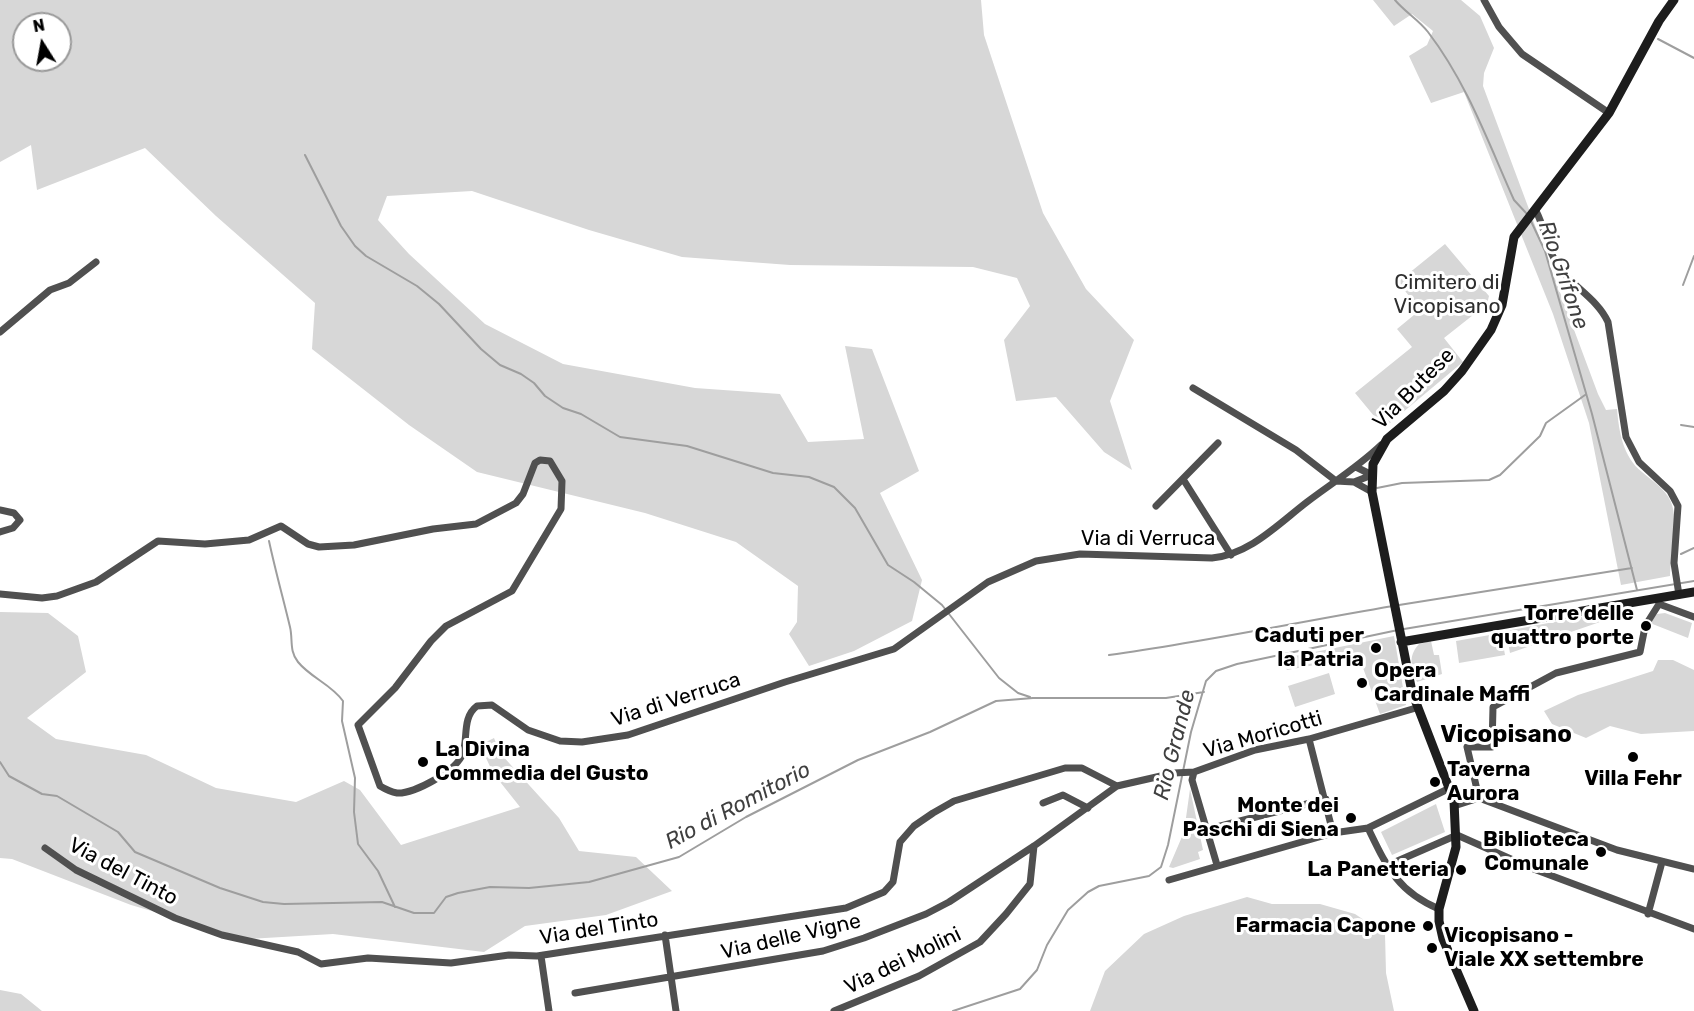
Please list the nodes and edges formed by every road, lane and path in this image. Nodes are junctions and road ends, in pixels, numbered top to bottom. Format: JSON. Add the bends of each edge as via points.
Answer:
{"nodes":[{"id":1,"x":1484,"y":0,"type":"edge"},
{"id":2,"x":1674,"y":0,"type":"edge"},
{"id":3,"x":1609,"y":113,"type":"junction"},
{"id":4,"x":1536,"y":211,"type":"junction"},
{"id":5,"x":96,"y":262,"type":"dead end"},
{"id":6,"x":0,"y":332,"type":"edge"},
{"id":7,"x":1192,"y":388,"type":"dead end"},
{"id":8,"x":1387,"y":439,"type":"junction"},
{"id":9,"x":1218,"y":443,"type":"dead end"},
{"id":10,"x":1356,"y":467,"type":"junction"},
{"id":11,"x":1372,"y":476,"type":"junction"},
{"id":12,"x":1183,"y":479,"type":"junction"},
{"id":13,"x":1336,"y":481,"type":"junction"},
{"id":14,"x":1354,"y":482,"type":"junction"},
{"id":15,"x":1372,"y":492,"type":"junction"},
{"id":16,"x":1156,"y":506,"type":"dead end"},
{"id":17,"x":0,"y":510,"type":"edge"},
{"id":18,"x":0,"y":532,"type":"edge"},
{"id":19,"x":1231,"y":555,"type":"junction"},
{"id":20,"x":1678,"y":591,"type":"junction"},
{"id":21,"x":1694,"y":592,"type":"edge"},
{"id":22,"x":0,"y":594,"type":"edge"},
{"id":23,"x":1658,"y":601,"type":"junction"},
{"id":24,"x":1694,"y":617,"type":"edge"},
{"id":25,"x":1647,"y":623,"type":"dead end"},
{"id":26,"x":1644,"y":632,"type":"dead end"},
{"id":27,"x":1400,"y":638,"type":"junction"},
{"id":28,"x":1416,"y":708,"type":"junction"},
{"id":29,"x":1309,"y":739,"type":"junction"},
{"id":30,"x":1192,"y":772,"type":"junction"},
{"id":31,"x":1117,"y":786,"type":"junction"},
{"id":32,"x":1450,"y":788,"type":"junction"},
{"id":33,"x":1479,"y":798,"type":"junction"},
{"id":34,"x":1326,"y":799,"type":"junction"},
{"id":35,"x":1043,"y":803,"type":"dead end"},
{"id":36,"x":1454,"y":806,"type":"junction"},
{"id":37,"x":1088,"y":808,"type":"junction"},
{"id":38,"x":1368,"y":828,"type":"junction"},
{"id":39,"x":1205,"y":830,"type":"junction"},
{"id":40,"x":1333,"y":833,"type":"junction"},
{"id":41,"x":1457,"y":835,"type":"junction"},
{"id":42,"x":1034,"y":846,"type":"junction"},
{"id":43,"x":45,"y":848,"type":"dead end"},
{"id":44,"x":1662,"y":862,"type":"junction"},
{"id":45,"x":1217,"y":866,"type":"junction"},
{"id":46,"x":1386,"y":866,"type":"junction"},
{"id":47,"x":1694,"y":868,"type":"edge"},
{"id":48,"x":1169,"y":880,"type":"dead end"},
{"id":49,"x":1439,"y":909,"type":"junction"},
{"id":50,"x":1648,"y":914,"type":"junction"},
{"id":51,"x":1694,"y":929,"type":"edge"},
{"id":52,"x":665,"y":935,"type":"junction"},
{"id":53,"x":541,"y":956,"type":"junction"},
{"id":54,"x":671,"y":978,"type":"junction"},
{"id":55,"x":575,"y":993,"type":"dead end"},
{"id":56,"x":549,"y":1011,"type":"edge"},
{"id":57,"x":676,"y":1011,"type":"edge"},
{"id":58,"x":834,"y":1011,"type":"edge"},
{"id":59,"x":1474,"y":1011,"type":"edge"}],
"edges":[{"from":1,"to":3,"type":"street","via":[[1499,27],[1522,54]]},
{"from":2,"to":3,"type":"street","name":"Via Butese"},
{"from":3,"to":4,"type":"street","name":"Via Butese"},
{"from":4,"to":8,"type":"street","name":"Via Butese","via":[[1513,241],[1502,305],[1491,330],[1444,391]]},
{"from":4,"to":20,"type":"street","via":[[1561,271],[1608,322],[1626,437],[1639,462],[1671,491],[1678,506]]},
{"from":5,"to":6,"type":"street","via":[[69,284],[51,290]]},
{"from":7,"to":13,"type":"street","via":[[1296,450]]},
{"from":8,"to":10,"type":"street","name":"Via di Verruca"},
{"from":8,"to":11,"type":"street","name":"Via Butese","via":[[1377,454]]},
{"from":9,"to":12,"type":"street"},
{"from":10,"to":11,"type":"street"},
{"from":10,"to":13,"type":"street","name":"Via di Verruca"},
{"from":11,"to":14,"type":"street"},
{"from":11,"to":15,"type":"street","name":"Via Butese"},
{"from":12,"to":16,"type":"street"},
{"from":12,"to":19,"type":"street"},
{"from":13,"to":14,"type":"street"},
{"from":13,"to":19,"type":"street","name":"Via di Verruca","via":[[1254,543]]},
{"from":14,"to":15,"type":"street"},
{"from":15,"to":27,"type":"street","name":"Via Butese"},
{"from":17,"to":18,"type":"street","via":[[14,513],[20,520],[13,528]]},
{"from":19,"to":22,"type":"street","name":"Via di Verruca","via":[[1196,558],[1080,554],[1048,558],[998,577],[894,649],[650,729],[606,739],[582,742],[548,738],[519,725],[492,705],[477,706],[469,715],[463,754],[458,762],[419,788],[395,793],[380,786],[358,725],[395,688],[446,626],[512,591],[561,509],[562,481],[550,461],[535,463],[516,503],[476,524],[333,547],[308,544],[281,526],[249,540],[205,544],[158,541],[113,573],[72,591],[42,598]]},
{"from":20,"to":21,"type":"street"},
{"from":20,"to":23,"type":"street"},
{"from":23,"to":24,"type":"street"},
{"from":23,"to":25,"type":"street"},
{"from":23,"to":27,"type":"street"},
{"from":26,"to":33,"type":"street","via":[[1640,652],[1556,673],[1493,707],[1491,747],[1467,747]]},
{"from":27,"to":28,"type":"street","name":"Via Butese"},
{"from":28,"to":29,"type":"street","name":"Via Moricotti"},
{"from":28,"to":32,"type":"street","name":"Via Butese"},
{"from":29,"to":30,"type":"street","name":"Via Moricotti","via":[[1255,750]]},
{"from":29,"to":34,"type":"street"},
{"from":30,"to":31,"type":"street","name":"Via Moricotti"},
{"from":30,"to":39,"type":"street"},
{"from":31,"to":37,"type":"street","name":"Via delle Vigne"},
{"from":31,"to":52,"type":"street","name":"Via del Tinto","via":[[1082,768],[1065,768],[965,797],[914,826],[900,842],[893,882],[871,898],[821,913]]},
{"from":32,"to":36,"type":"street","name":"Via Butese"},
{"from":32,"to":38,"type":"street"},
{"from":33,"to":36,"type":"street"},
{"from":33,"to":44,"type":"street","via":[[1596,843]]},
{"from":34,"to":39,"type":"street"},
{"from":34,"to":40,"type":"street"},
{"from":35,"to":37,"type":"street","via":[[1063,795]]},
{"from":36,"to":41,"type":"street","name":"Via Butese"},
{"from":37,"to":42,"type":"street","name":"Via delle Vigne"},
{"from":38,"to":40,"type":"street"},
{"from":38,"to":46,"type":"street"},
{"from":39,"to":45,"type":"street"},
{"from":40,"to":45,"type":"street"},
{"from":41,"to":46,"type":"street"},
{"from":41,"to":49,"type":"street","name":"Via Butese"},
{"from":41,"to":50,"type":"street"},
{"from":42,"to":54,"type":"street","name":"Via delle Vigne","via":[[949,902],[905,924],[823,951]]},
{"from":42,"to":58,"type":"street","name":"Via dei Molini","via":[[1030,884],[980,942],[918,976]]},
{"from":43,"to":53,"type":"street","name":"Via del Tinto","via":[[76,870],[175,918],[222,935],[298,952],[321,964],[368,958],[451,963],[508,955]]},
{"from":44,"to":47,"type":"street"},
{"from":44,"to":50,"type":"street"},
{"from":45,"to":48,"type":"street"},
{"from":46,"to":49,"type":"street","via":[[1411,895]]},
{"from":49,"to":59,"type":"street","via":[[1443,939]]},
{"from":50,"to":51,"type":"street"},
{"from":52,"to":53,"type":"street","name":"Via del Tinto"},
{"from":52,"to":54,"type":"street"},
{"from":53,"to":56,"type":"street"},
{"from":54,"to":55,"type":"street","name":"Via delle Vigne"},
{"from":54,"to":57,"type":"street"}]}
